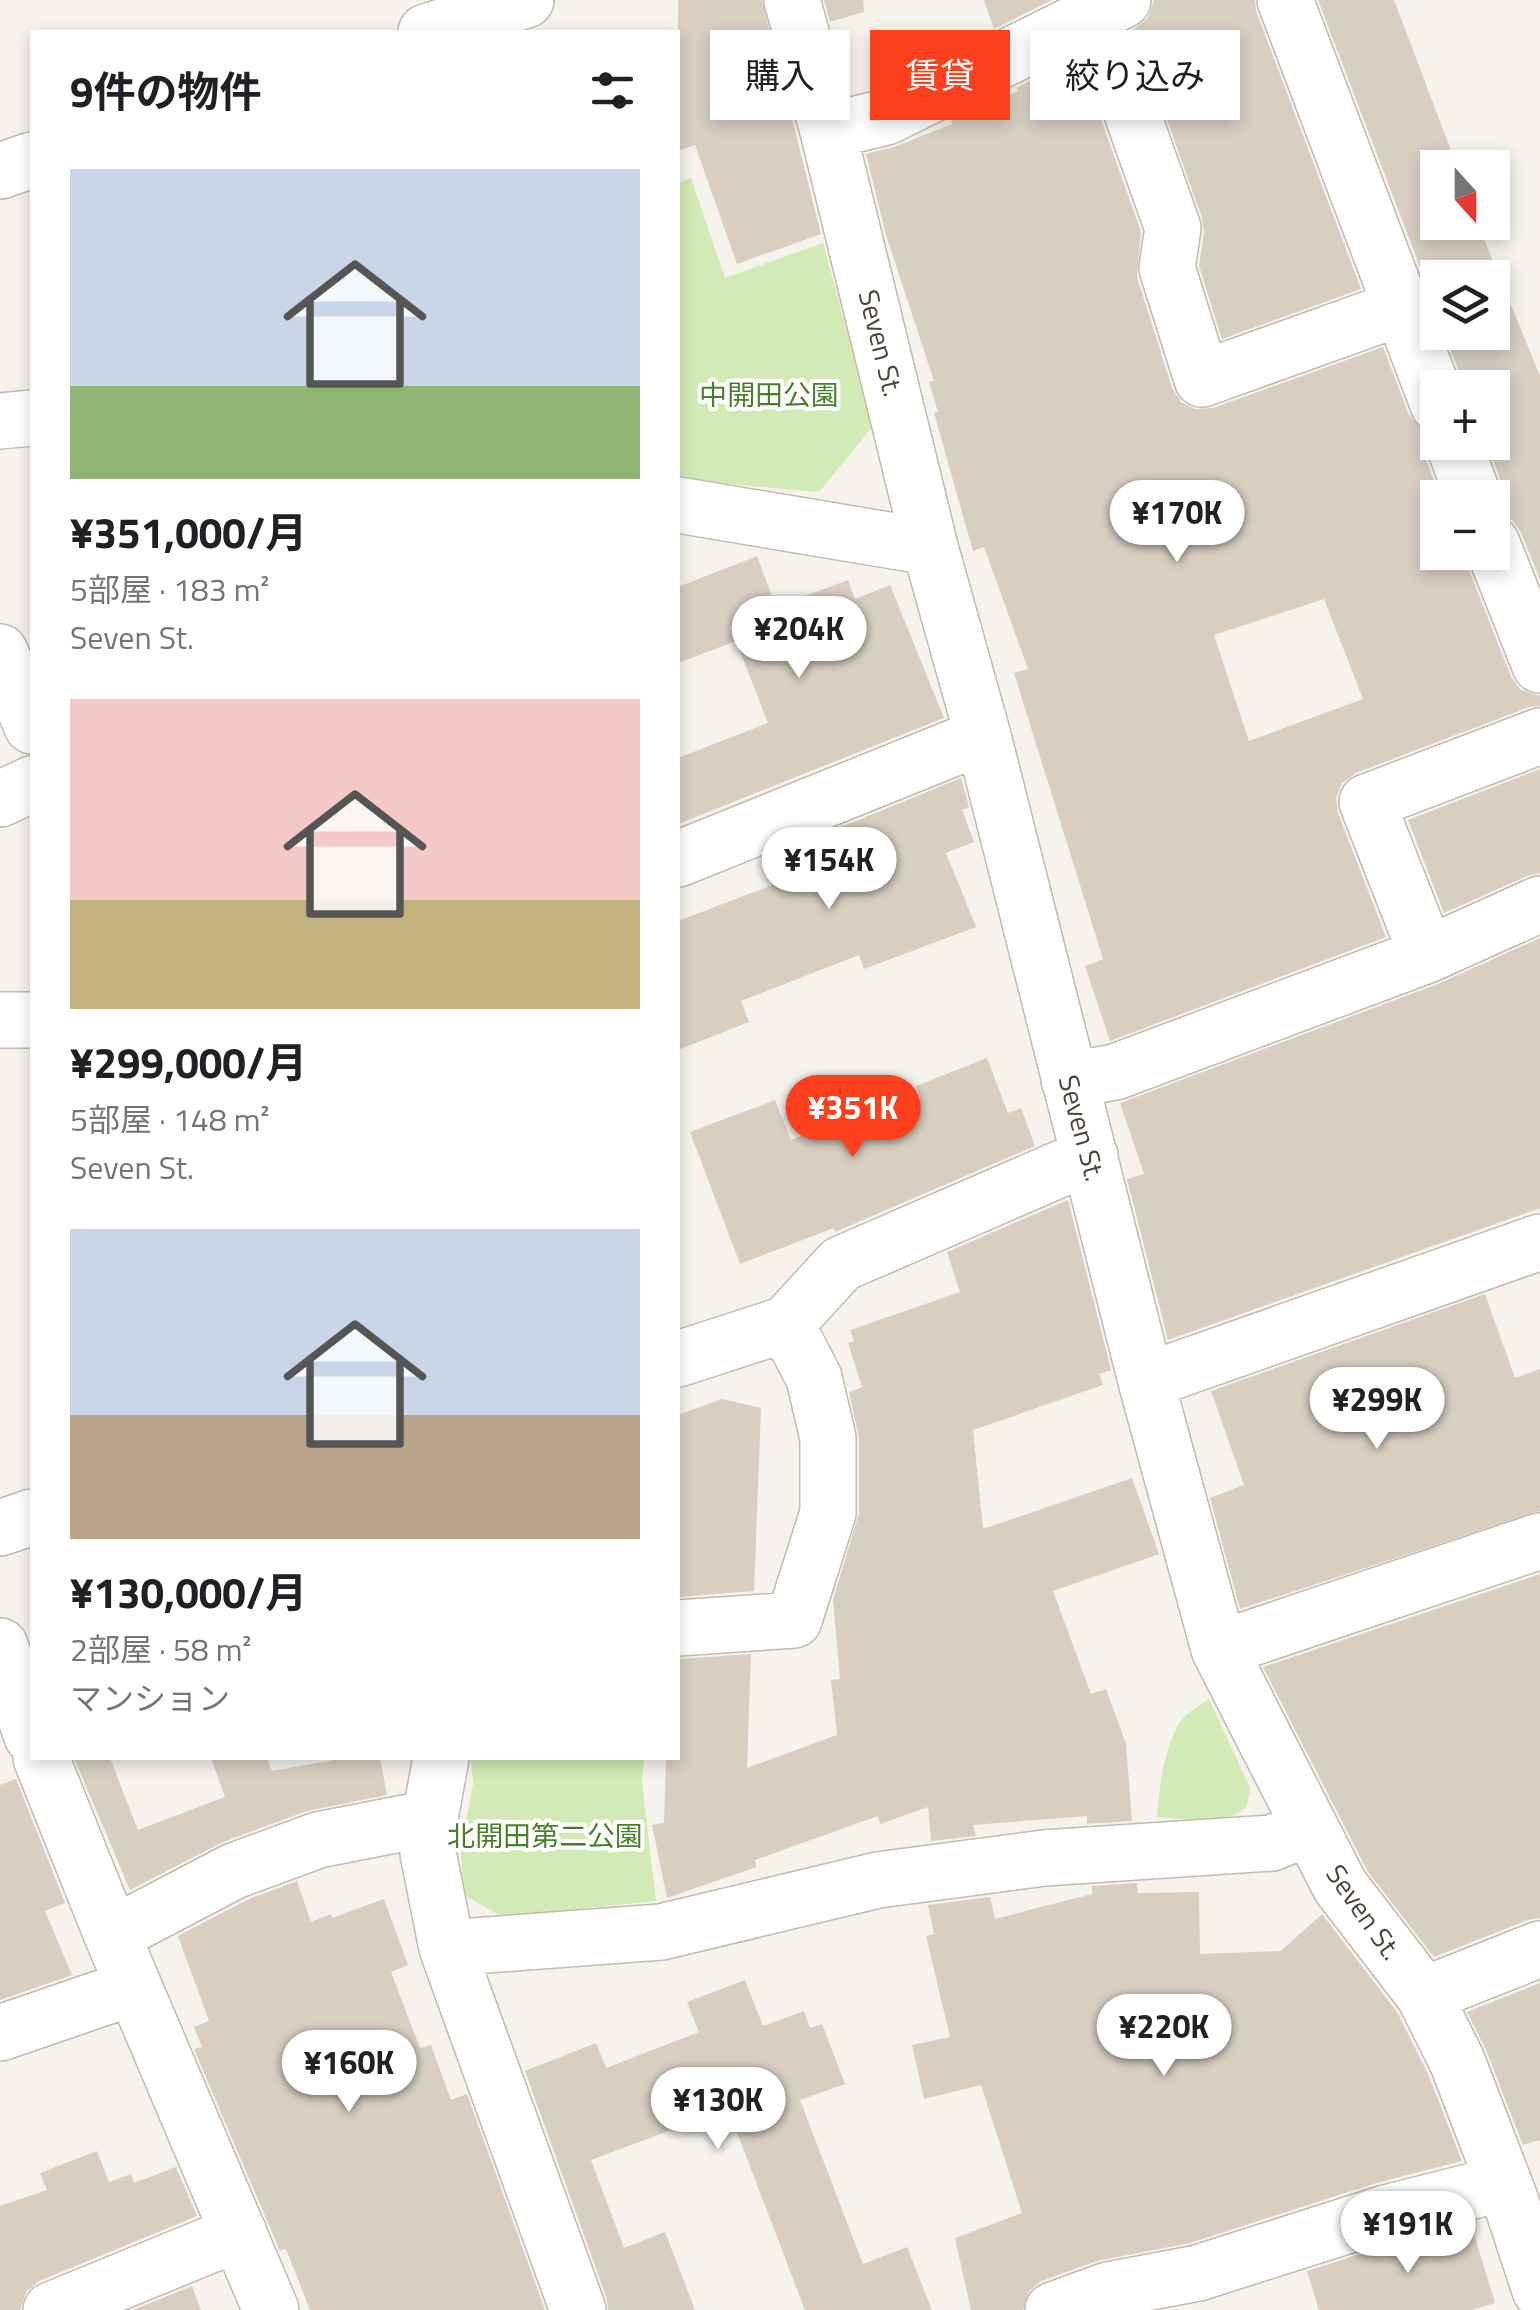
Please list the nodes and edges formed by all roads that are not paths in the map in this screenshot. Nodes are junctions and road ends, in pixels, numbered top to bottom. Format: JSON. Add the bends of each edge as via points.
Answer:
{"nodes":[{"id":1,"x":528,"y":0,"type":"edge"},
{"id":2,"x":792,"y":0,"type":"edge"},
{"id":3,"x":1123,"y":0,"type":"edge"},
{"id":4,"x":1286,"y":0,"type":"edge"},
{"id":5,"x":432,"y":30,"type":"edge"},
{"id":6,"x":537,"y":30,"type":"edge"},
{"id":7,"x":1067,"y":30,"type":"edge"},
{"id":8,"x":1030,"y":48,"type":"edge"},
{"id":9,"x":1135,"y":120,"type":"edge"},
{"id":10,"x":828,"y":131,"type":"junction"},
{"id":11,"x":30,"y":161,"type":"edge"},
{"id":12,"x":0,"y":171,"type":"edge"},
{"id":13,"x":1400,"y":308,"type":"junction"},
{"id":14,"x":1425,"y":370,"type":"edge"},
{"id":15,"x":30,"y":418,"type":"edge"},
{"id":16,"x":0,"y":421,"type":"edge"},
{"id":17,"x":680,"y":505,"type":"edge"},
{"id":18,"x":930,"y":547,"type":"junction"},
{"id":19,"x":1502,"y":570,"type":"edge"},
{"id":20,"x":0,"y":652,"type":"edge"},
{"id":21,"x":1540,"y":664,"type":"edge"},
{"id":22,"x":30,"y":721,"type":"edge"},
{"id":23,"x":984,"y":736,"type":"junction"},
{"id":24,"x":1540,"y":736,"type":"edge"},
{"id":25,"x":30,"y":785,"type":"edge"},
{"id":26,"x":0,"y":798,"type":"edge"},
{"id":27,"x":680,"y":858,"type":"edge"},
{"id":28,"x":1540,"y":904,"type":"edge"},
{"id":29,"x":1427,"y":955,"type":"junction"},
{"id":30,"x":0,"y":1020,"type":"edge"},
{"id":31,"x":30,"y":1020,"type":"edge"},
{"id":32,"x":1070,"y":1080,"type":"junction"},
{"id":33,"x":1090,"y":1156,"type":"junction"},
{"id":34,"x":1540,"y":1242,"type":"edge"},
{"id":35,"x":786,"y":1324,"type":"junction"},
{"id":36,"x":680,"y":1358,"type":"edge"},
{"id":37,"x":1146,"y":1381,"type":"junction"},
{"id":38,"x":30,"y":1518,"type":"edge"},
{"id":39,"x":0,"y":1528,"type":"edge"},
{"id":40,"x":1540,"y":1541,"type":"edge"},
{"id":41,"x":680,"y":1628,"type":"edge"},
{"id":42,"x":0,"y":1646,"type":"edge"},
{"id":43,"x":1219,"y":1649,"type":"junction"},
{"id":44,"x":26,"y":1727,"type":"edge"},
{"id":45,"x":40,"y":1760,"type":"edge"},
{"id":46,"x":440,"y":1760,"type":"edge"},
{"id":47,"x":430,"y":1818,"type":"junction"},
{"id":48,"x":1310,"y":1827,"type":"junction"},
{"id":49,"x":112,"y":1935,"type":"junction"},
{"id":50,"x":446,"y":1948,"type":"junction"},
{"id":51,"x":1540,"y":1949,"type":"edge"},
{"id":52,"x":134,"y":1987,"type":"junction"},
{"id":53,"x":1424,"y":1995,"type":"junction"},
{"id":54,"x":0,"y":2034,"type":"edge"},
{"id":55,"x":1518,"y":2192,"type":"edge"},
{"id":56,"x":240,"y":2233,"type":"junction"},
{"id":57,"x":1540,"y":2290,"type":"edge"},
{"id":58,"x":50,"y":2310,"type":"edge"},
{"id":59,"x":271,"y":2310,"type":"edge"},
{"id":60,"x":578,"y":2310,"type":"edge"},
{"id":61,"x":1053,"y":2310,"type":"edge"}],
"edges":[{"from":1,"to":5,"type":"street"},
{"from":1,"to":6,"type":"street"},
{"from":2,"to":10,"type":"street","name":"Seven St."},
{"from":3,"to":7,"type":"street"},
{"from":4,"to":13,"type":"street"},
{"from":8,"to":10,"type":"street","via":[[886,117]]},
{"from":9,"to":13,"type":"street","via":[[1174,228],[1167,268],[1202,379]]},
{"from":10,"to":18,"type":"street","name":"Seven St."},
{"from":11,"to":12,"type":"street"},
{"from":13,"to":14,"type":"street"},
{"from":15,"to":16,"type":"street"},
{"from":17,"to":18,"type":"street"},
{"from":18,"to":23,"type":"street","name":"Seven St."},
{"from":19,"to":21,"type":"street"},
{"from":20,"to":22,"type":"street"},
{"from":23,"to":27,"type":"street"},
{"from":23,"to":32,"type":"street","name":"Seven St."},
{"from":24,"to":29,"type":"street","via":[[1367,802]]},
{"from":25,"to":26,"type":"street"},
{"from":28,"to":29,"type":"street"},
{"from":29,"to":32,"type":"street","via":[[1115,1072]]},
{"from":30,"to":31,"type":"street"},
{"from":32,"to":33,"type":"street","name":"Seven St."},
{"from":33,"to":35,"type":"street","via":[[842,1264]]},
{"from":33,"to":37,"type":"street","name":"Seven St."},
{"from":34,"to":37,"type":"street"},
{"from":35,"to":36,"type":"street"},
{"from":35,"to":41,"type":"street","via":[[814,1378],[828,1438],[828,1513],[794,1620]]},
{"from":37,"to":43,"type":"street","name":"Seven St."},
{"from":38,"to":39,"type":"street"},
{"from":40,"to":43,"type":"street"},
{"from":42,"to":44,"type":"street"},
{"from":43,"to":48,"type":"street","name":"Seven St."},
{"from":45,"to":49,"type":"street"},
{"from":46,"to":47,"type":"street"},
{"from":47,"to":49,"type":"street","via":[[318,1840],[234,1870]]},
{"from":47,"to":50,"type":"street","via":[[428,1853]]},
{"from":48,"to":50,"type":"street","via":[[1272,1843],[1044,1858],[878,1880],[661,1932]]},
{"from":48,"to":53,"type":"street","name":"Seven St.","via":[[1340,1886]]},
{"from":49,"to":52,"type":"street"},
{"from":50,"to":60,"type":"street"},
{"from":51,"to":53,"type":"street"},
{"from":52,"to":54,"type":"street"},
{"from":52,"to":56,"type":"street"},
{"from":53,"to":55,"type":"street","name":"Seven St."},
{"from":55,"to":57,"type":"street","name":"Seven St."},
{"from":55,"to":61,"type":"street","via":[[1386,2213],[1198,2273],[1108,2290]]},
{"from":56,"to":58,"type":"street"},
{"from":56,"to":59,"type":"street"}]}
